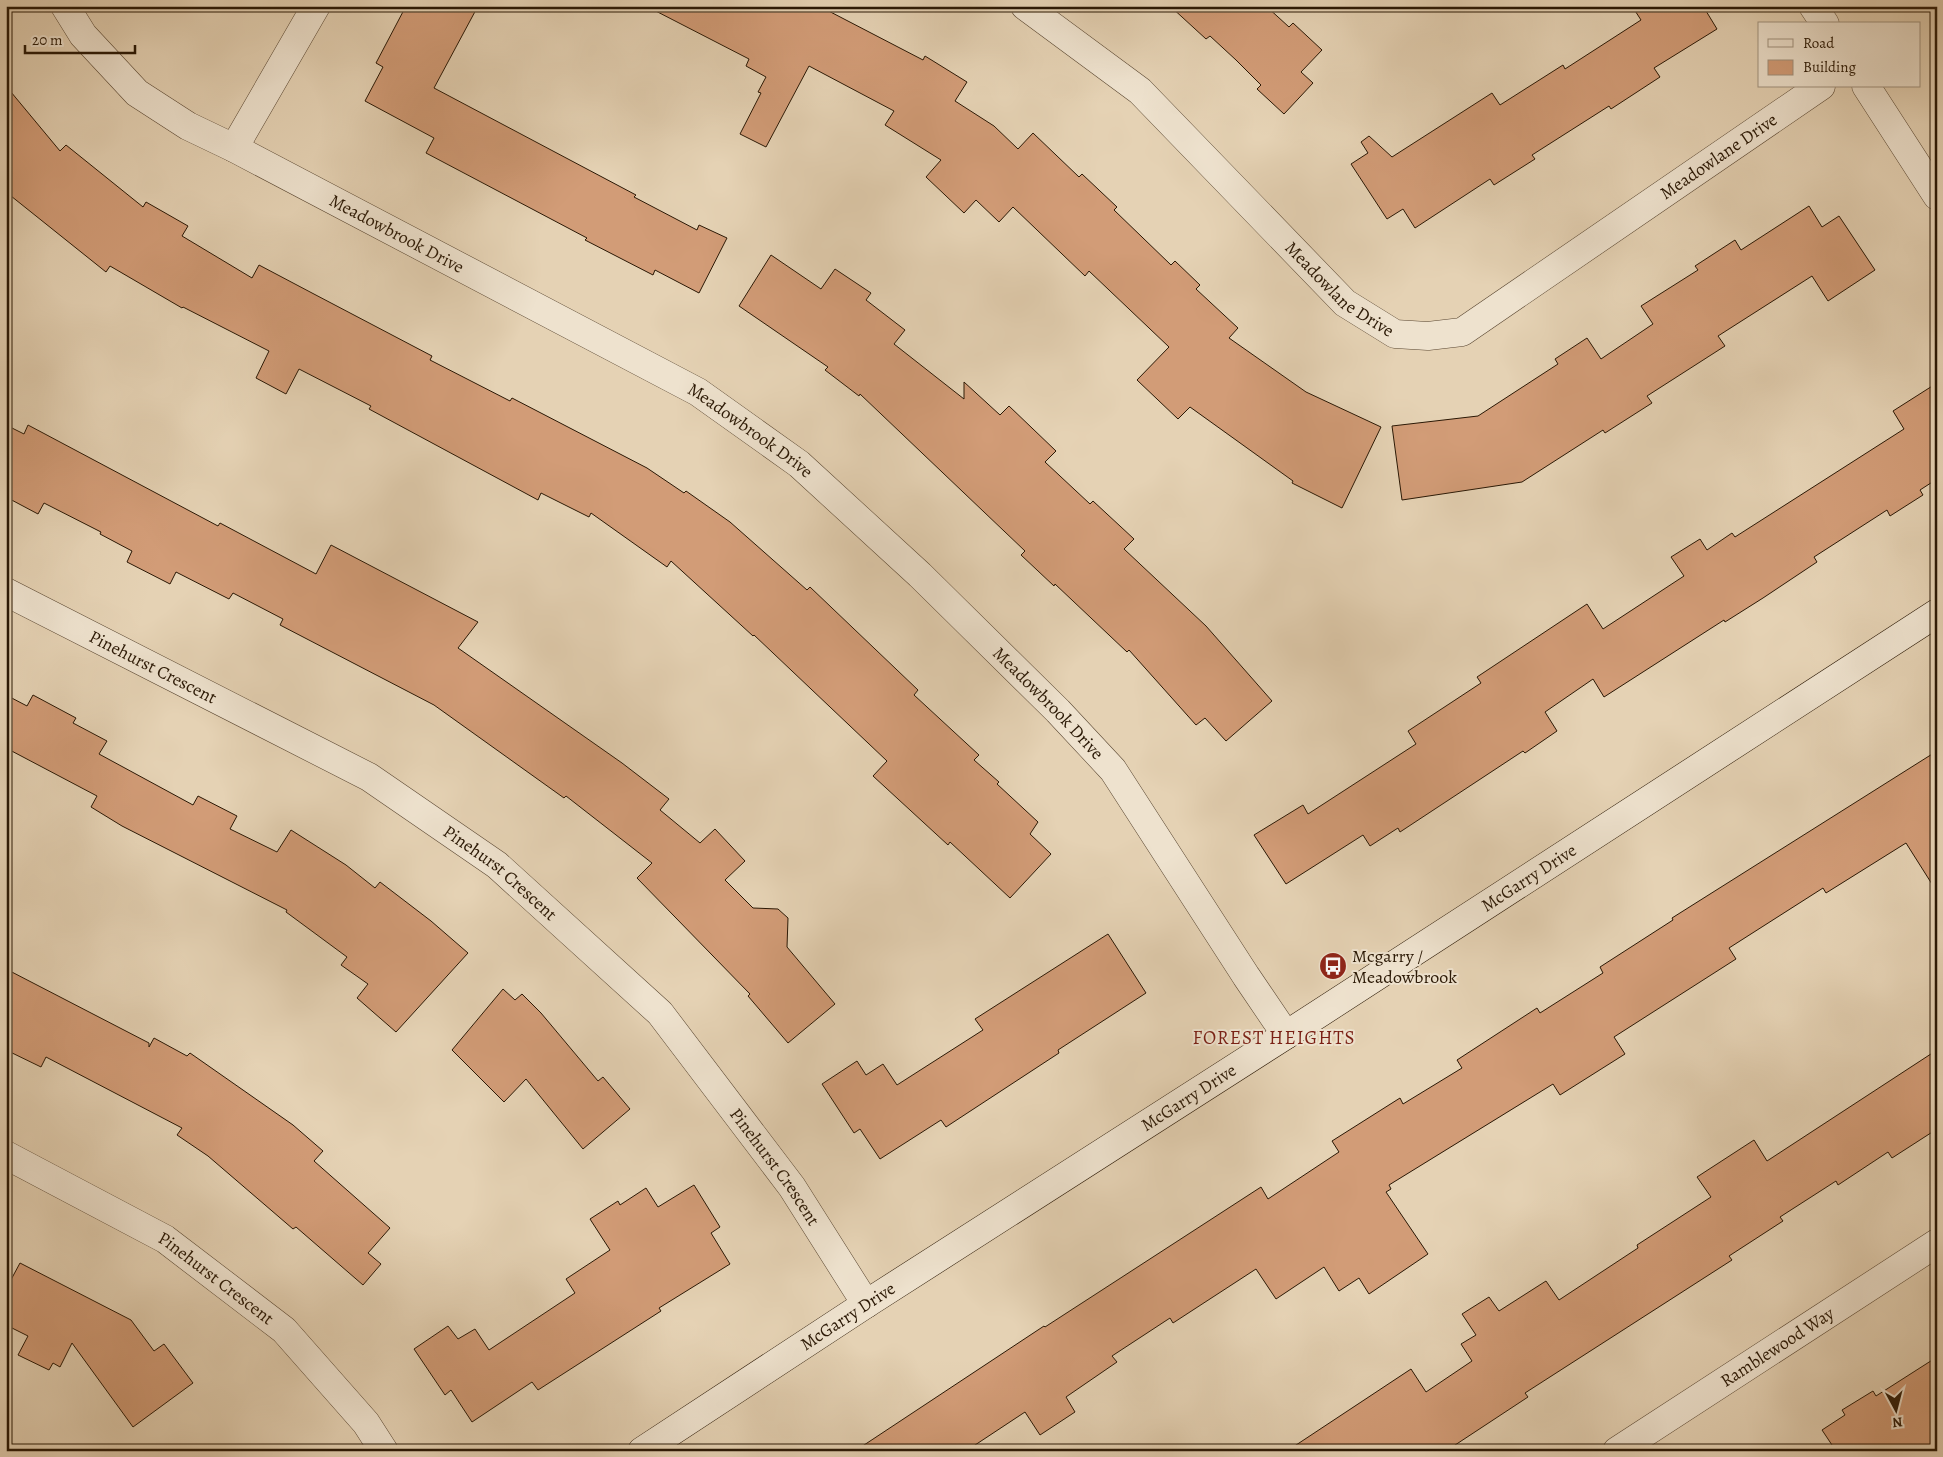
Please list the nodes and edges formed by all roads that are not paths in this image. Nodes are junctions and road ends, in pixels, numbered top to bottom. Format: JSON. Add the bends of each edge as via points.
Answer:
{"nodes":[{"id":1,"x":65,"y":6,"type":"edge"},
{"id":2,"x":316,"y":6,"type":"edge"},
{"id":3,"x":1025,"y":6,"type":"edge"},
{"id":4,"x":1813,"y":6,"type":"edge"},
{"id":5,"x":1824,"y":22,"type":"edge"},
{"id":6,"x":1818,"y":88,"type":"edge"},
{"id":7,"x":1867,"y":88,"type":"edge"},
{"id":8,"x":234,"y":148,"type":"junction"},
{"id":9,"x":1937,"y":196,"type":"edge"},
{"id":10,"x":6,"y":592,"type":"edge"},
{"id":11,"x":1937,"y":614,"type":"edge"},
{"id":12,"x":1286,"y":1034,"type":"junction"},
{"id":13,"x":6,"y":1155,"type":"edge"},
{"id":14,"x":1937,"y":1243,"type":"edge"},
{"id":15,"x":866,"y":1304,"type":"junction"},
{"id":16,"x":384,"y":1451,"type":"edge"},
{"id":17,"x":642,"y":1451,"type":"edge"},
{"id":18,"x":1617,"y":1451,"type":"edge"}],
"edges":[{"from":1,"to":8,"type":"street","name":"Meadowbrook Drive","via":[[83,35],[136,93],[188,126]]},
{"from":2,"to":8,"type":"street"},
{"from":3,"to":6,"type":"street","name":"Meadowlane Drive","via":[[1140,91],[1345,303],[1395,334],[1428,336],[1462,332]]},
{"from":4,"to":5,"type":"street"},
{"from":7,"to":9,"type":"street"},
{"from":8,"to":12,"type":"street","name":"Meadowbrook Drive","via":[[698,392],[799,464],[920,575],[1113,770]]},
{"from":10,"to":15,"type":"street","name":"Pinehurst Crescent","via":[[369,777],[497,865],[660,1013],[792,1187]]},
{"from":11,"to":12,"type":"street","name":"McGarry Drive"},
{"from":12,"to":15,"type":"street","name":"McGarry Drive"},
{"from":13,"to":16,"type":"street","name":"Pinehurst Crescent","via":[[165,1239],[284,1330],[366,1424]]},
{"from":14,"to":18,"type":"street","name":"Ramblewood Way"},
{"from":15,"to":17,"type":"street","name":"McGarry Drive"}]}
